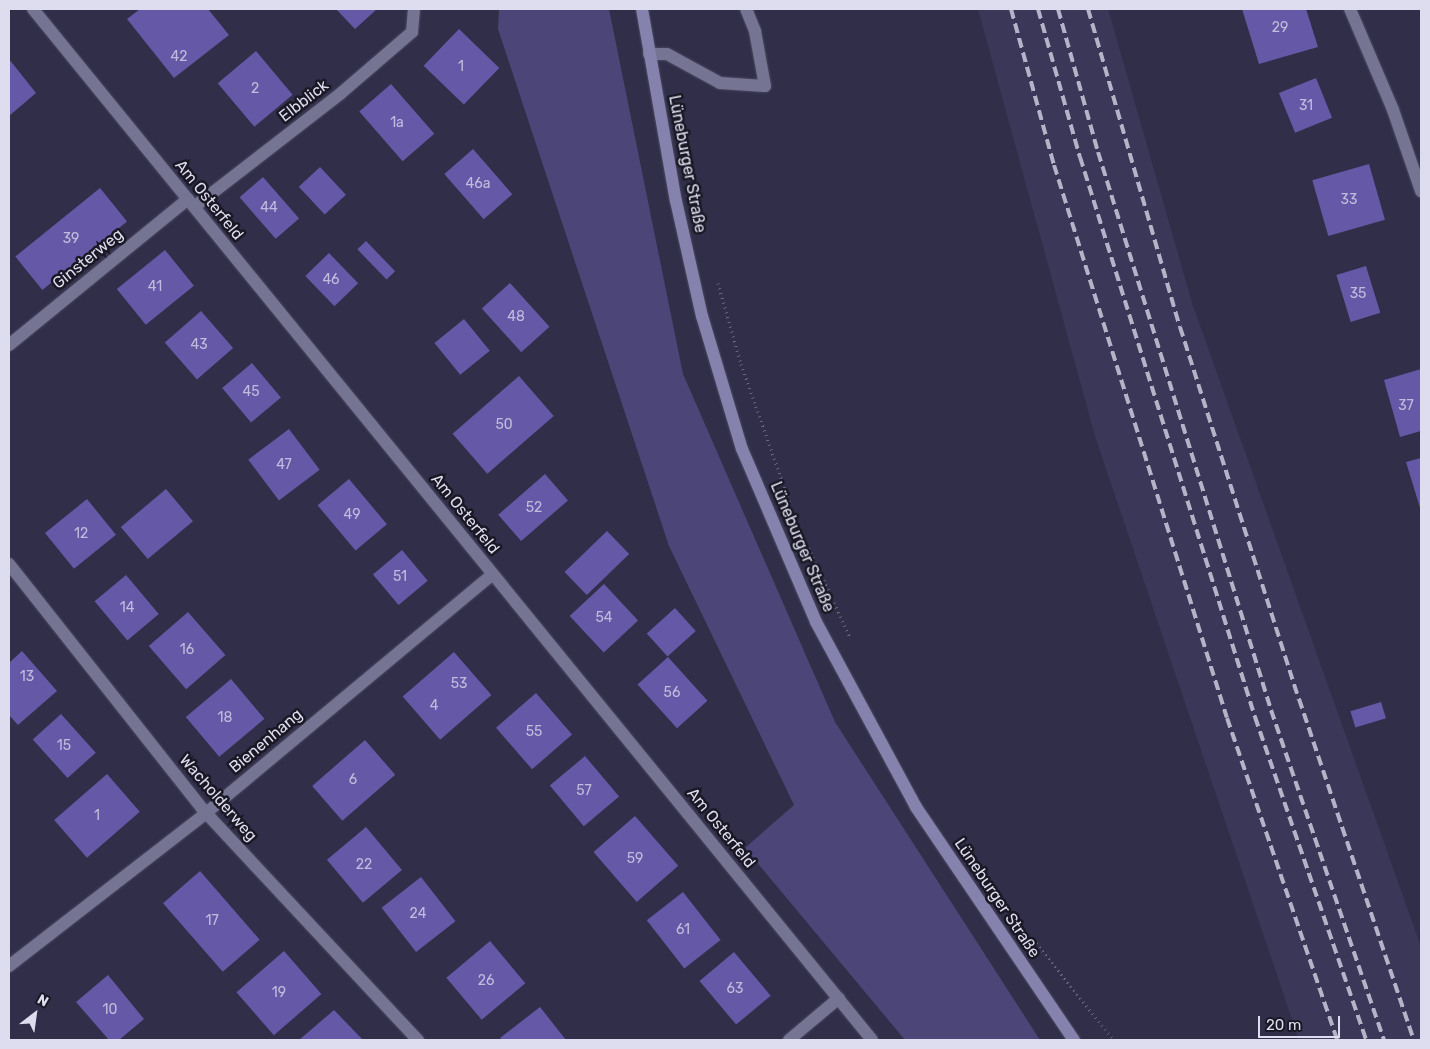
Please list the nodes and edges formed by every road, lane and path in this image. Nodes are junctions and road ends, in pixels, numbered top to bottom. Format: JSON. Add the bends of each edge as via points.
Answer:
{"nodes":[{"id":1,"x":33,"y":9,"type":"edge"},
{"id":2,"x":414,"y":9,"type":"edge"},
{"id":3,"x":642,"y":9,"type":"edge"},
{"id":4,"x":746,"y":9,"type":"edge"},
{"id":5,"x":1350,"y":9,"type":"edge"},
{"id":6,"x":648,"y":54,"type":"junction"},
{"id":7,"x":1421,"y":190,"type":"edge"},
{"id":8,"x":191,"y":203,"type":"junction"},
{"id":9,"x":715,"y":274,"type":"dead end"},
{"id":10,"x":9,"y":345,"type":"edge"},
{"id":11,"x":790,"y":504,"type":"dead end"},
{"id":12,"x":806,"y":540,"type":"dead end"},
{"id":13,"x":9,"y":564,"type":"edge"},
{"id":14,"x":493,"y":574,"type":"junction"},
{"id":15,"x":855,"y":647,"type":"dead end"},
{"id":16,"x":206,"y":813,"type":"junction"},
{"id":17,"x":1031,"y":937,"type":"dead end"},
{"id":18,"x":9,"y":966,"type":"edge"},
{"id":19,"x":839,"y":998,"type":"junction"},
{"id":20,"x":418,"y":1040,"type":"edge"},
{"id":21,"x":789,"y":1040,"type":"edge"},
{"id":22,"x":872,"y":1040,"type":"edge"},
{"id":23,"x":1074,"y":1040,"type":"edge"},
{"id":24,"x":1114,"y":1040,"type":"edge"}],
"edges":[{"from":1,"to":8,"type":"street","name":"Am Osterfeld"},
{"from":2,"to":8,"type":"street","name":"Elbblick","via":[[412,32],[340,94]]},
{"from":3,"to":6,"type":"main road","name":"Lüneburger Straße"},
{"from":4,"to":6,"type":"street","via":[[756,32],[765,86],[720,83],[667,54]]},
{"from":5,"to":7,"type":"street","via":[[1393,110]]},
{"from":6,"to":23,"type":"main road","name":"Lüneburger Straße","via":[[702,316],[742,449],[816,622],[916,807]]},
{"from":8,"to":10,"type":"street","name":"Ginsterweg"},
{"from":8,"to":14,"type":"street","name":"Am Osterfeld"},
{"from":9,"to":11,"type":"path","via":[[741,364]]},
{"from":12,"to":15,"type":"path"},
{"from":13,"to":16,"type":"street","name":"Wacholderweg"},
{"from":14,"to":16,"type":"street","name":"Bienenhang"},
{"from":14,"to":19,"type":"street","name":"Am Osterfeld"},
{"from":16,"to":18,"type":"street","name":"Bienenhang"},
{"from":16,"to":20,"type":"street","name":"Wacholderweg"},
{"from":17,"to":24,"type":"path"},
{"from":19,"to":21,"type":"street"},
{"from":19,"to":22,"type":"street","name":"Am Osterfeld"}]}
